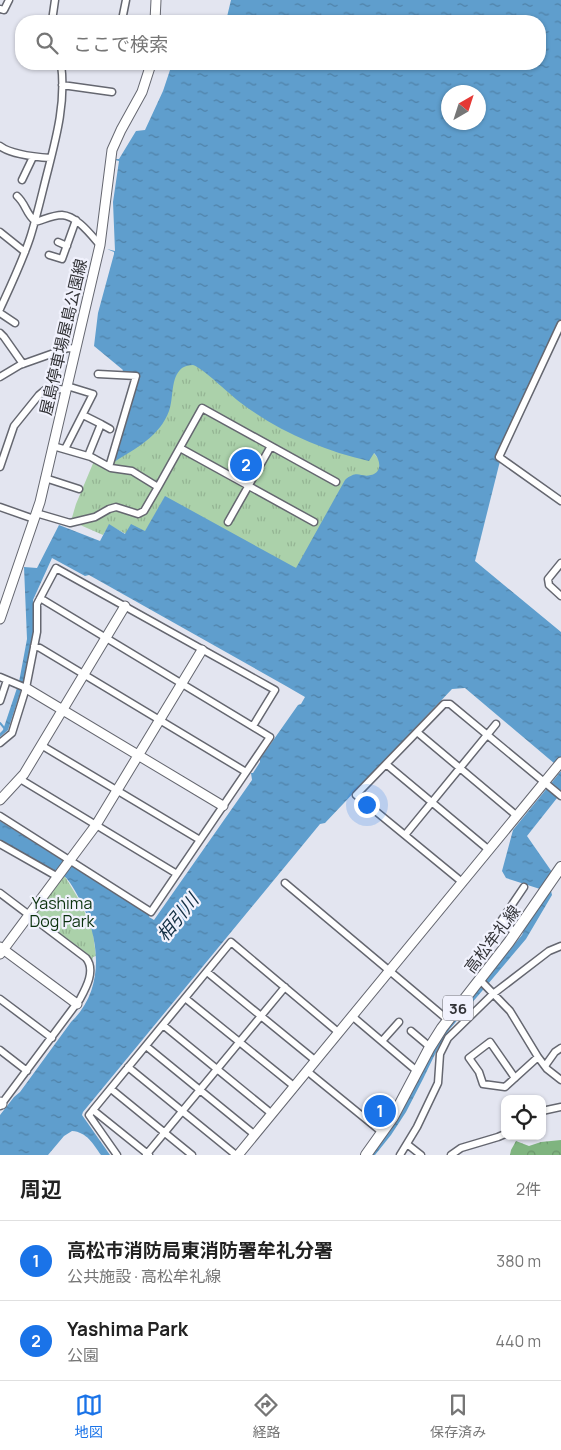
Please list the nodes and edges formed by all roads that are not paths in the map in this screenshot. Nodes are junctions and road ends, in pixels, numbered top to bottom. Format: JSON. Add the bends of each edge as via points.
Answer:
{"nodes":[{"id":1,"x":9,"y":0,"type":"edge"},
{"id":2,"x":55,"y":0,"type":"edge"},
{"id":3,"x":126,"y":0,"type":"edge"},
{"id":4,"x":156,"y":0,"type":"edge"},
{"id":5,"x":0,"y":9,"type":"edge"},
{"id":6,"x":53,"y":15,"type":"edge"},
{"id":7,"x":123,"y":15,"type":"edge"},
{"id":8,"x":155,"y":15,"type":"edge"},
{"id":9,"x":61,"y":70,"type":"edge"},
{"id":10,"x":149,"y":70,"type":"edge"},
{"id":11,"x":62,"y":85,"type":"junction"},
{"id":12,"x":112,"y":92,"type":"dead end"},
{"id":13,"x":0,"y":146,"type":"edge"},
{"id":14,"x":33,"y":157,"type":"junction"},
{"id":15,"x":51,"y":158,"type":"junction"},
{"id":16,"x":22,"y":180,"type":"dead end"},
{"id":17,"x":17,"y":196,"type":"dead end"},
{"id":18,"x":76,"y":220,"type":"junction"},
{"id":19,"x":35,"y":222,"type":"junction"},
{"id":20,"x":0,"y":232,"type":"edge"},
{"id":21,"x":58,"y":242,"type":"dead end"},
{"id":22,"x":100,"y":245,"type":"junction"},
{"id":23,"x":67,"y":246,"type":"junction"},
{"id":24,"x":25,"y":252,"type":"junction"},
{"id":25,"x":49,"y":255,"type":"dead end"},
{"id":26,"x":0,"y":309,"type":"edge"},
{"id":27,"x":0,"y":313,"type":"edge"},
{"id":28,"x":15,"y":323,"type":"dead end"},
{"id":29,"x":561,"y":324,"type":"edge"},
{"id":30,"x":0,"y":333,"type":"edge"},
{"id":31,"x":76,"y":349,"type":"junction"},
{"id":32,"x":23,"y":364,"type":"junction"},
{"id":33,"x":98,"y":374,"type":"dead end"},
{"id":34,"x":0,"y":377,"type":"edge"},
{"id":35,"x":67,"y":388,"type":"junction"},
{"id":36,"x":83,"y":415,"type":"junction"},
{"id":37,"x":101,"y":424,"type":"junction"},
{"id":38,"x":110,"y":429,"type":"dead end"},
{"id":39,"x":53,"y":446,"type":"junction"},
{"id":40,"x":270,"y":446,"type":"junction"},
{"id":41,"x":180,"y":448,"type":"junction"},
{"id":42,"x":65,"y":449,"type":"junction"},
{"id":43,"x":88,"y":456,"type":"junction"},
{"id":44,"x":0,"y":467,"type":"edge"},
{"id":45,"x":109,"y":467,"type":"junction"},
{"id":46,"x":45,"y":478,"type":"junction"},
{"id":47,"x":336,"y":482,"type":"dead end"},
{"id":48,"x":248,"y":486,"type":"junction"},
{"id":49,"x":158,"y":487,"type":"junction"},
{"id":50,"x":79,"y":489,"type":"dead end"},
{"id":51,"x":561,"y":501,"type":"edge"},
{"id":52,"x":0,"y":507,"type":"edge"},
{"id":53,"x":35,"y":516,"type":"junction"},
{"id":54,"x":228,"y":522,"type":"dead end"},
{"id":55,"x":314,"y":522,"type":"dead end"},
{"id":56,"x":561,"y":563,"type":"edge"},
{"id":57,"x":561,"y":596,"type":"edge"},
{"id":58,"x":40,"y":598,"type":"junction"},
{"id":59,"x":124,"y":606,"type":"junction"},
{"id":60,"x":0,"y":619,"type":"edge"},
{"id":61,"x":106,"y":638,"type":"junction"},
{"id":62,"x":34,"y":646,"type":"junction"},
{"id":63,"x":202,"y":650,"type":"junction"},
{"id":64,"x":84,"y":674,"type":"junction"},
{"id":65,"x":0,"y":677,"type":"edge"},
{"id":66,"x":7,"y":680,"type":"junction"},
{"id":67,"x":182,"y":684,"type":"junction"},
{"id":68,"x":24,"y":688,"type":"junction"},
{"id":69,"x":0,"y":701,"type":"edge"},
{"id":70,"x":62,"y":710,"type":"junction"},
{"id":71,"x":160,"y":720,"type":"junction"},
{"id":72,"x":496,"y":724,"type":"dead end"},
{"id":73,"x":253,"y":726,"type":"junction"},
{"id":74,"x":416,"y":732,"type":"junction"},
{"id":75,"x":488,"y":735,"type":"junction"},
{"id":76,"x":0,"y":743,"type":"edge"},
{"id":77,"x":41,"y":745,"type":"junction"},
{"id":78,"x":138,"y":756,"type":"junction"},
{"id":79,"x":386,"y":764,"type":"junction"},
{"id":80,"x":559,"y":764,"type":"edge"},
{"id":81,"x":460,"y":768,"type":"junction"},
{"id":82,"x":246,"y":772,"type":"junction"},
{"id":83,"x":20,"y":779,"type":"junction"},
{"id":84,"x":546,"y":784,"type":"junction"},
{"id":85,"x":118,"y":791,"type":"junction"},
{"id":86,"x":561,"y":796,"type":"edge"},
{"id":87,"x":0,"y":800,"type":"edge"},
{"id":88,"x":432,"y":802,"type":"junction"},
{"id":89,"x":223,"y":806,"type":"junction"},
{"id":90,"x":0,"y":816,"type":"edge"},
{"id":91,"x":517,"y":816,"type":"junction"},
{"id":92,"x":96,"y":826,"type":"junction"},
{"id":93,"x":405,"y":835,"type":"junction"},
{"id":94,"x":200,"y":840,"type":"junction"},
{"id":95,"x":0,"y":844,"type":"edge"},
{"id":96,"x":489,"y":850,"type":"junction"},
{"id":97,"x":69,"y":862,"type":"junction"},
{"id":98,"x":561,"y":867,"type":"edge"},
{"id":99,"x":177,"y":874,"type":"junction"},
{"id":100,"x":59,"y":876,"type":"junction"},
{"id":101,"x":285,"y":882,"type":"dead end"},
{"id":102,"x":462,"y":882,"type":"junction"},
{"id":103,"x":524,"y":887,"type":"dead end"},
{"id":104,"x":0,"y":893,"type":"edge"},
{"id":105,"x":29,"y":915,"type":"junction"},
{"id":106,"x":516,"y":933,"type":"junction"},
{"id":107,"x":561,"y":946,"type":"edge"},
{"id":108,"x":1,"y":950,"type":"edge"},
{"id":109,"x":389,"y":970,"type":"junction"},
{"id":110,"x":207,"y":972,"type":"junction"},
{"id":111,"x":480,"y":980,"type":"junction"},
{"id":112,"x":285,"y":987,"type":"junction"},
{"id":113,"x":493,"y":994,"type":"junction"},
{"id":114,"x":185,"y":998,"type":"junction"},
{"id":115,"x":0,"y":999,"type":"edge"},
{"id":116,"x":77,"y":1004,"type":"junction"},
{"id":117,"x":260,"y":1016,"type":"junction"},
{"id":118,"x":352,"y":1016,"type":"junction"},
{"id":119,"x":448,"y":1020,"type":"junction"},
{"id":120,"x":398,"y":1022,"type":"dead end"},
{"id":121,"x":163,"y":1025,"type":"junction"},
{"id":122,"x":411,"y":1031,"type":"dead end"},
{"id":123,"x":338,"y":1032,"type":"junction"},
{"id":124,"x":52,"y":1038,"type":"junction"},
{"id":125,"x":239,"y":1041,"type":"junction"},
{"id":126,"x":382,"y":1041,"type":"junction"},
{"id":127,"x":146,"y":1046,"type":"junction"},
{"id":128,"x":430,"y":1047,"type":"junction"},
{"id":129,"x":561,"y":1048,"type":"edge"},
{"id":130,"x":0,"y":1050,"type":"edge"},
{"id":131,"x":538,"y":1057,"type":"junction"},
{"id":132,"x":316,"y":1061,"type":"junction"},
{"id":133,"x":544,"y":1066,"type":"junction"},
{"id":134,"x":128,"y":1067,"type":"junction"},
{"id":135,"x":217,"y":1069,"type":"junction"},
{"id":136,"x":27,"y":1070,"type":"junction"},
{"id":137,"x":307,"y":1071,"type":"junction"},
{"id":138,"x":418,"y":1072,"type":"junction"},
{"id":139,"x":515,"y":1078,"type":"junction"},
{"id":140,"x":561,"y":1080,"type":"edge"},
{"id":141,"x":295,"y":1087,"type":"junction"},
{"id":142,"x":111,"y":1088,"type":"junction"},
{"id":143,"x":200,"y":1090,"type":"junction"},
{"id":144,"x":1,"y":1104,"type":"edge"},
{"id":145,"x":561,"y":1107,"type":"edge"},
{"id":146,"x":94,"y":1110,"type":"junction"},
{"id":147,"x":546,"y":1110,"type":"edge"},
{"id":148,"x":182,"y":1111,"type":"junction"},
{"id":149,"x":272,"y":1114,"type":"junction"},
{"id":150,"x":164,"y":1133,"type":"junction"},
{"id":151,"x":383,"y":1133,"type":"junction"},
{"id":152,"x":255,"y":1135,"type":"junction"},
{"id":153,"x":501,"y":1136,"type":"edge"},
{"id":154,"x":407,"y":1144,"type":"junction"},
{"id":155,"x":147,"y":1154,"type":"edge"},
{"id":156,"x":117,"y":1155,"type":"edge"},
{"id":157,"x":192,"y":1155,"type":"edge"},
{"id":158,"x":237,"y":1155,"type":"edge"},
{"id":159,"x":366,"y":1155,"type":"edge"},
{"id":160,"x":400,"y":1155,"type":"edge"},
{"id":161,"x":421,"y":1155,"type":"edge"},
{"id":162,"x":451,"y":1155,"type":"edge"}],
"edges":[{"from":1,"to":5,"type":"street","via":[[6,8]]},
{"from":2,"to":6,"type":"street"},
{"from":3,"to":7,"type":"street"},
{"from":4,"to":8,"type":"street"},
{"from":9,"to":11,"type":"street"},
{"from":10,"to":22,"type":"street","name":"屋島停車場屋島公園線","via":[[142,92],[112,150]]},
{"from":11,"to":12,"type":"street"},
{"from":11,"to":15,"type":"street","via":[[62,107]]},
{"from":13,"to":14,"type":"street"},
{"from":14,"to":15,"type":"street"},
{"from":14,"to":16,"type":"street"},
{"from":15,"to":19,"type":"street"},
{"from":17,"to":19,"type":"street"},
{"from":18,"to":19,"type":"street","via":[[62,215]]},
{"from":18,"to":22,"type":"street"},
{"from":18,"to":23,"type":"street"},
{"from":19,"to":24,"type":"street"},
{"from":20,"to":24,"type":"street"},
{"from":21,"to":23,"type":"street"},
{"from":22,"to":31,"type":"street","name":"屋島停車場屋島公園線"},
{"from":23,"to":25,"type":"street","via":[[64,260]]},
{"from":24,"to":26,"type":"street"},
{"from":27,"to":28,"type":"street"},
{"from":29,"to":51,"type":"street","via":[[499,457]]},
{"from":30,"to":32,"type":"street"},
{"from":31,"to":32,"type":"street","via":[[68,348]]},
{"from":31,"to":35,"type":"street","name":"屋島停車場屋島公園線"},
{"from":32,"to":34,"type":"street"},
{"from":33,"to":45,"type":"street","via":[[136,376]]},
{"from":35,"to":36,"type":"street","via":[[93,394]]},
{"from":35,"to":39,"type":"street","name":"屋島停車場屋島公園線"},
{"from":35,"to":44,"type":"street","via":[[52,388],[39,395],[14,426]]},
{"from":36,"to":37,"type":"street"},
{"from":36,"to":42,"type":"street"},
{"from":37,"to":38,"type":"street"},
{"from":37,"to":43,"type":"street"},
{"from":39,"to":42,"type":"street"},
{"from":39,"to":46,"type":"street","name":"屋島停車場屋島公園線"},
{"from":40,"to":41,"type":"street","via":[[202,408]]},
{"from":40,"to":47,"type":"street"},
{"from":40,"to":48,"type":"street"},
{"from":41,"to":48,"type":"street"},
{"from":41,"to":49,"type":"street"},
{"from":42,"to":43,"type":"street"},
{"from":43,"to":45,"type":"street"},
{"from":45,"to":49,"type":"street","via":[[132,471]]},
{"from":46,"to":50,"type":"street"},
{"from":46,"to":53,"type":"street","name":"屋島停車場屋島公園線"},
{"from":48,"to":54,"type":"street"},
{"from":48,"to":55,"type":"street"},
{"from":49,"to":53,"type":"street","via":[[144,511],[138,514],[116,507],[95,517],[70,523]]},
{"from":52,"to":53,"type":"street"},
{"from":53,"to":60,"type":"street","name":"屋島停車場屋島公園線"},
{"from":56,"to":57,"type":"street","via":[[548,580]]},
{"from":58,"to":59,"type":"street","via":[[56,568]]},
{"from":58,"to":61,"type":"street"},
{"from":58,"to":62,"type":"street"},
{"from":59,"to":61,"type":"street"},
{"from":59,"to":63,"type":"street"},
{"from":61,"to":64,"type":"street"},
{"from":61,"to":67,"type":"street"},
{"from":62,"to":64,"type":"street"},
{"from":62,"to":68,"type":"street"},
{"from":63,"to":67,"type":"street"},
{"from":63,"to":73,"type":"street","via":[[275,690]]},
{"from":64,"to":70,"type":"street"},
{"from":64,"to":71,"type":"street"},
{"from":65,"to":66,"type":"street"},
{"from":66,"to":68,"type":"street"},
{"from":66,"to":69,"type":"street"},
{"from":67,"to":71,"type":"street"},
{"from":67,"to":73,"type":"street"},
{"from":68,"to":70,"type":"street"},
{"from":68,"to":76,"type":"street","via":[[12,733]]},
{"from":70,"to":77,"type":"street"},
{"from":70,"to":78,"type":"street"},
{"from":71,"to":78,"type":"street"},
{"from":71,"to":82,"type":"street"},
{"from":72,"to":75,"type":"street"},
{"from":73,"to":82,"type":"street","via":[[270,737]]},
{"from":74,"to":75,"type":"street","via":[[444,704],[450,704]]},
{"from":74,"to":79,"type":"street"},
{"from":74,"to":81,"type":"street"},
{"from":75,"to":81,"type":"street"},
{"from":75,"to":84,"type":"street"},
{"from":77,"to":83,"type":"street"},
{"from":77,"to":85,"type":"street"},
{"from":78,"to":85,"type":"street"},
{"from":78,"to":89,"type":"street"},
{"from":79,"to":88,"type":"street"},
{"from":79,"to":93,"type":"street","via":[[356,795]]},
{"from":80,"to":84,"type":"street"},
{"from":81,"to":88,"type":"street"},
{"from":81,"to":91,"type":"street"},
{"from":82,"to":89,"type":"street"},
{"from":83,"to":87,"type":"street"},
{"from":83,"to":92,"type":"street"},
{"from":84,"to":86,"type":"street"},
{"from":84,"to":91,"type":"street"},
{"from":85,"to":92,"type":"street"},
{"from":85,"to":94,"type":"street"},
{"from":88,"to":93,"type":"street"},
{"from":88,"to":96,"type":"street"},
{"from":89,"to":94,"type":"street"},
{"from":90,"to":97,"type":"street"},
{"from":91,"to":96,"type":"street"},
{"from":92,"to":97,"type":"street"},
{"from":92,"to":99,"type":"street"},
{"from":93,"to":102,"type":"street"},
{"from":94,"to":99,"type":"street"},
{"from":95,"to":100,"type":"street"},
{"from":96,"to":102,"type":"street"},
{"from":97,"to":99,"type":"street","via":[[150,912]]},
{"from":97,"to":100,"type":"street"},
{"from":98,"to":106,"type":"main road","name":"高松牟礼線","number":"36"},
{"from":100,"to":105,"type":"street"},
{"from":101,"to":109,"type":"street"},
{"from":102,"to":109,"type":"street"},
{"from":103,"to":106,"type":"street","via":[[501,921]]},
{"from":104,"to":105,"type":"street"},
{"from":105,"to":108,"type":"street"},
{"from":105,"to":116,"type":"street","via":[[88,960],[89,982]]},
{"from":106,"to":111,"type":"main road","name":"高松牟礼線","number":"36"},
{"from":107,"to":113,"type":"street","via":[[549,951]]},
{"from":108,"to":116,"type":"street"},
{"from":109,"to":118,"type":"street"},
{"from":109,"to":119,"type":"street"},
{"from":110,"to":112,"type":"street","via":[[231,942]]},
{"from":110,"to":114,"type":"street"},
{"from":110,"to":117,"type":"street"},
{"from":111,"to":113,"type":"street"},
{"from":111,"to":119,"type":"main road","name":"高松牟礼線","number":"36"},
{"from":112,"to":117,"type":"street"},
{"from":112,"to":123,"type":"street"},
{"from":113,"to":131,"type":"street","via":[[510,1011]]},
{"from":113,"to":154,"type":"street","via":[[443,1046],[438,1063],[438,1083]]},
{"from":114,"to":121,"type":"street"},
{"from":114,"to":125,"type":"street"},
{"from":115,"to":124,"type":"street"},
{"from":116,"to":124,"type":"street"},
{"from":117,"to":125,"type":"street"},
{"from":117,"to":132,"type":"street"},
{"from":118,"to":123,"type":"street"},
{"from":118,"to":126,"type":"street"},
{"from":119,"to":128,"type":"main road","name":"高松牟礼線","number":"36"},
{"from":120,"to":126,"type":"street"},
{"from":121,"to":127,"type":"street"},
{"from":121,"to":135,"type":"street"},
{"from":122,"to":128,"type":"street"},
{"from":123,"to":132,"type":"street"},
{"from":124,"to":136,"type":"street"},
{"from":125,"to":135,"type":"street"},
{"from":125,"to":141,"type":"street"},
{"from":126,"to":138,"type":"street"},
{"from":127,"to":134,"type":"street"},
{"from":127,"to":143,"type":"street"},
{"from":128,"to":138,"type":"main road","name":"高松牟礼線","number":"36"},
{"from":129,"to":133,"type":"street"},
{"from":130,"to":136,"type":"street"},
{"from":131,"to":133,"type":"street"},
{"from":131,"to":139,"type":"street"},
{"from":132,"to":137,"type":"street"},
{"from":133,"to":140,"type":"street"},
{"from":134,"to":142,"type":"street"},
{"from":134,"to":148,"type":"street"},
{"from":135,"to":143,"type":"street"},
{"from":135,"to":149,"type":"street"},
{"from":136,"to":144,"type":"street"},
{"from":137,"to":141,"type":"street"},
{"from":137,"to":151,"type":"street"},
{"from":138,"to":151,"type":"main road","name":"高松牟礼線","number":"36"},
{"from":139,"to":139,"type":"street","via":[[505,1087],[483,1084],[469,1058],[490,1042]]},
{"from":141,"to":149,"type":"street"},
{"from":142,"to":146,"type":"street"},
{"from":142,"to":150,"type":"street"},
{"from":143,"to":148,"type":"street"},
{"from":143,"to":152,"type":"street"},
{"from":145,"to":147,"type":"street"},
{"from":146,"to":155,"type":"street"},
{"from":146,"to":156,"type":"street","via":[[89,1115]]},
{"from":148,"to":150,"type":"street"},
{"from":148,"to":158,"type":"street"},
{"from":149,"to":152,"type":"street"},
{"from":150,"to":155,"type":"street"},
{"from":150,"to":157,"type":"street"},
{"from":151,"to":159,"type":"main road","name":"高松牟礼線","number":"36"},
{"from":152,"to":158,"type":"street"},
{"from":153,"to":162,"type":"street","via":[[461,1148]]},
{"from":154,"to":160,"type":"street"},
{"from":154,"to":161,"type":"street"}]}
